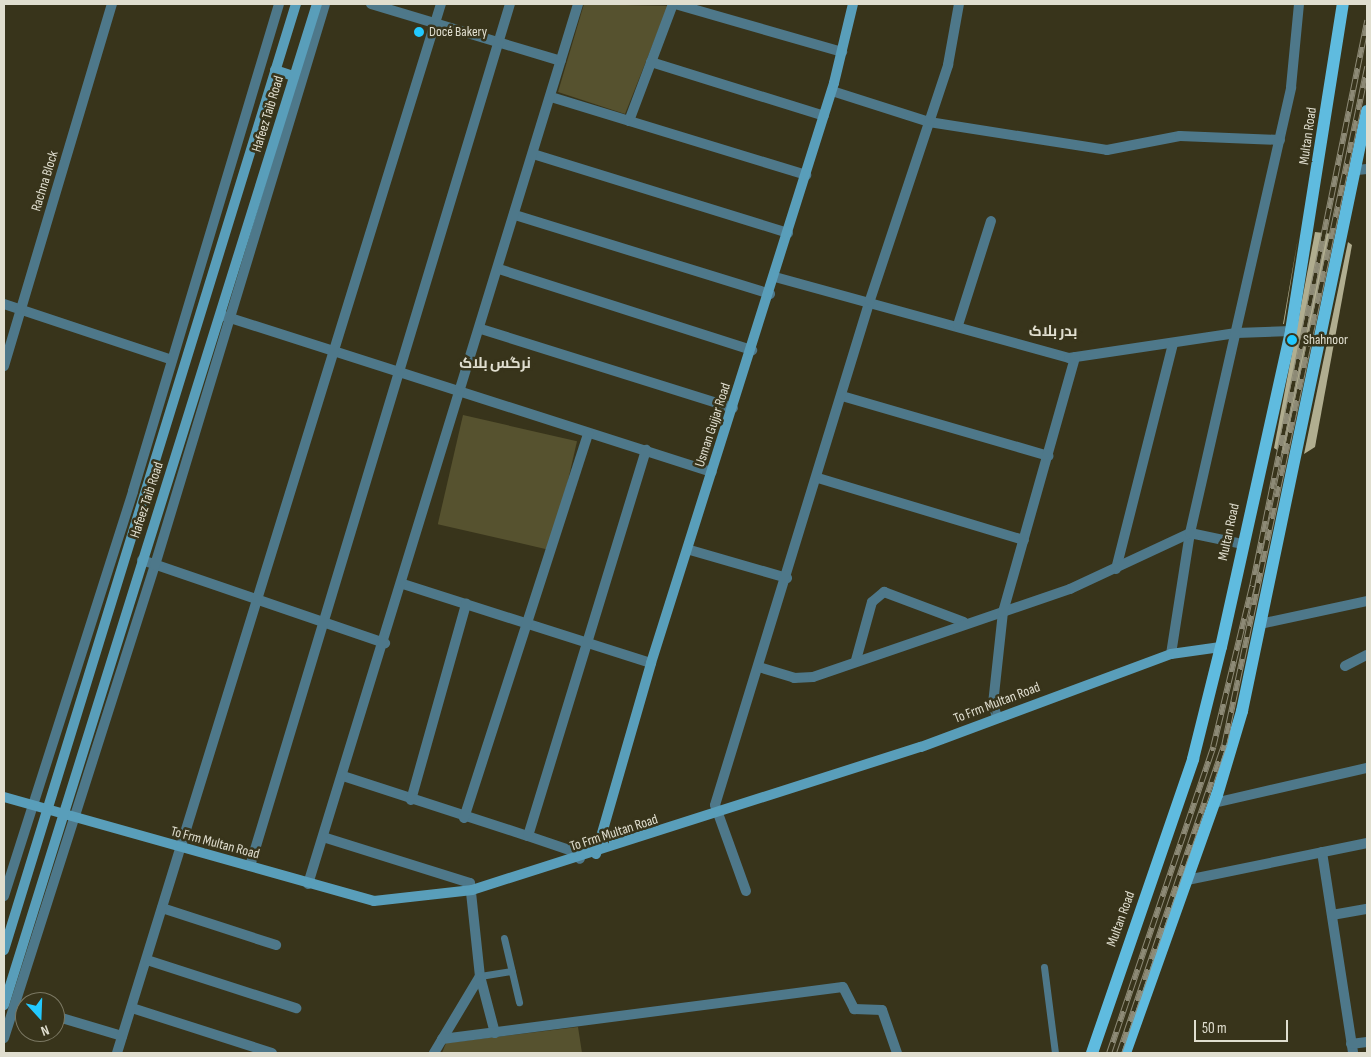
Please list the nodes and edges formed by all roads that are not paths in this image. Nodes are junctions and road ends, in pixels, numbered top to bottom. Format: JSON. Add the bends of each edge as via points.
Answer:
{"nodes":[{"id":1,"x":112,"y":4,"type":"edge"},
{"id":2,"x":279,"y":4,"type":"edge"},
{"id":3,"x":296,"y":4,"type":"edge"},
{"id":4,"x":317,"y":4,"type":"edge"},
{"id":5,"x":325,"y":4,"type":"edge"},
{"id":6,"x":372,"y":4,"type":"edge"},
{"id":7,"x":441,"y":4,"type":"edge"},
{"id":8,"x":510,"y":4,"type":"edge"},
{"id":9,"x":578,"y":4,"type":"edge"},
{"id":10,"x":674,"y":4,"type":"edge"},
{"id":11,"x":853,"y":4,"type":"edge"},
{"id":12,"x":959,"y":4,"type":"edge"},
{"id":13,"x":1299,"y":4,"type":"edge"},
{"id":14,"x":1342,"y":4,"type":"edge"},
{"id":15,"x":436,"y":23,"type":"junction"},
{"id":16,"x":499,"y":42,"type":"junction"},
{"id":17,"x":842,"y":52,"type":"junction"},
{"id":18,"x":561,"y":61,"type":"junction"},
{"id":19,"x":651,"y":62,"type":"junction"},
{"id":20,"x":276,"y":70,"type":"junction"},
{"id":21,"x":294,"y":76,"type":"junction"},
{"id":22,"x":832,"y":92,"type":"junction"},
{"id":23,"x":550,"y":97,"type":"junction"},
{"id":24,"x":1367,"y":111,"type":"edge"},
{"id":25,"x":824,"y":116,"type":"junction"},
{"id":26,"x":629,"y":120,"type":"junction"},
{"id":27,"x":929,"y":122,"type":"junction"},
{"id":28,"x":1280,"y":140,"type":"junction"},
{"id":29,"x":533,"y":154,"type":"junction"},
{"id":30,"x":1362,"y":169,"type":"edge"},
{"id":31,"x":806,"y":175,"type":"junction"},
{"id":32,"x":515,"y":215,"type":"junction"},
{"id":33,"x":991,"y":221,"type":"dead end"},
{"id":34,"x":788,"y":233,"type":"junction"},
{"id":35,"x":498,"y":269,"type":"junction"},
{"id":36,"x":775,"y":277,"type":"junction"},
{"id":37,"x":770,"y":294,"type":"junction"},
{"id":38,"x":870,"y":300,"type":"junction"},
{"id":39,"x":4,"y":304,"type":"edge"},
{"id":40,"x":22,"y":309,"type":"junction"},
{"id":41,"x":226,"y":316,"type":"junction"},
{"id":42,"x":958,"y":326,"type":"junction"},
{"id":43,"x":481,"y":329,"type":"junction"},
{"id":44,"x":1291,"y":331,"type":"junction"},
{"id":45,"x":1236,"y":333,"type":"junction"},
{"id":46,"x":1173,"y":342,"type":"junction"},
{"id":47,"x":334,"y":348,"type":"junction"},
{"id":48,"x":752,"y":350,"type":"junction"},
{"id":49,"x":1075,"y":357,"type":"junction"},
{"id":50,"x":172,"y":360,"type":"junction"},
{"id":51,"x":4,"y":366,"type":"edge"},
{"id":52,"x":168,"y":374,"type":"junction"},
{"id":53,"x":400,"y":374,"type":"junction"},
{"id":54,"x":180,"y":377,"type":"junction"},
{"id":55,"x":462,"y":393,"type":"junction"},
{"id":56,"x":842,"y":396,"type":"junction"},
{"id":57,"x":733,"y":408,"type":"junction"},
{"id":58,"x":588,"y":433,"type":"junction"},
{"id":59,"x":646,"y":450,"type":"junction"},
{"id":60,"x":1048,"y":456,"type":"junction"},
{"id":61,"x":712,"y":472,"type":"junction"},
{"id":62,"x":818,"y":478,"type":"junction"},
{"id":63,"x":1190,"y":533,"type":"junction"},
{"id":64,"x":1024,"y":540,"type":"junction"},
{"id":65,"x":1242,"y":544,"type":"junction"},
{"id":66,"x":690,"y":550,"type":"junction"},
{"id":67,"x":142,"y":560,"type":"junction"},
{"id":68,"x":155,"y":565,"type":"junction"},
{"id":69,"x":1116,"y":569,"type":"junction"},
{"id":70,"x":787,"y":578,"type":"junction"},
{"id":71,"x":403,"y":584,"type":"junction"},
{"id":72,"x":258,"y":600,"type":"junction"},
{"id":73,"x":1367,"y":601,"type":"edge"},
{"id":74,"x":466,"y":604,"type":"junction"},
{"id":75,"x":1003,"y":612,"type":"junction"},
{"id":76,"x":964,"y":622,"type":"junction"},
{"id":77,"x":525,"y":623,"type":"junction"},
{"id":78,"x":322,"y":624,"type":"junction"},
{"id":79,"x":1260,"y":624,"type":"junction"},
{"id":80,"x":385,"y":643,"type":"junction"},
{"id":81,"x":588,"y":643,"type":"junction"},
{"id":82,"x":1221,"y":647,"type":"junction"},
{"id":83,"x":1171,"y":654,"type":"junction"},
{"id":84,"x":1367,"y":655,"type":"edge"},
{"id":85,"x":856,"y":660,"type":"junction"},
{"id":86,"x":651,"y":663,"type":"junction"},
{"id":87,"x":1344,"y":666,"type":"dead end"},
{"id":88,"x":759,"y":668,"type":"junction"},
{"id":89,"x":997,"y":718,"type":"junction"},
{"id":90,"x":1367,"y":768,"type":"edge"},
{"id":91,"x":343,"y":776,"type":"junction"},
{"id":92,"x":4,"y":797,"type":"edge"},
{"id":93,"x":411,"y":800,"type":"junction"},
{"id":94,"x":1214,"y":803,"type":"junction"},
{"id":95,"x":31,"y":807,"type":"junction"},
{"id":96,"x":47,"y":811,"type":"junction"},
{"id":97,"x":718,"y":814,"type":"junction"},
{"id":98,"x":63,"y":816,"type":"junction"},
{"id":99,"x":464,"y":818,"type":"junction"},
{"id":100,"x":74,"y":820,"type":"junction"},
{"id":101,"x":528,"y":836,"type":"junction"},
{"id":102,"x":323,"y":837,"type":"junction"},
{"id":103,"x":1367,"y":843,"type":"edge"},
{"id":104,"x":182,"y":848,"type":"junction"},
{"id":105,"x":1322,"y":852,"type":"junction"},
{"id":106,"x":596,"y":854,"type":"junction"},
{"id":107,"x":580,"y":859,"type":"junction"},
{"id":108,"x":250,"y":866,"type":"junction"},
{"id":109,"x":1187,"y":880,"type":"junction"},
{"id":110,"x":308,"y":884,"type":"junction"},
{"id":111,"x":472,"y":890,"type":"junction"},
{"id":112,"x":746,"y":891,"type":"dead end"},
{"id":113,"x":4,"y":896,"type":"edge"},
{"id":114,"x":162,"y":908,"type":"junction"},
{"id":115,"x":1367,"y":909,"type":"edge"},
{"id":116,"x":1332,"y":915,"type":"junction"},
{"id":117,"x":504,"y":938,"type":"dead end"},
{"id":118,"x":276,"y":945,"type":"dead end"},
{"id":119,"x":4,"y":950,"type":"edge"},
{"id":120,"x":147,"y":960,"type":"junction"},
{"id":121,"x":1044,"y":967,"type":"dead end"},
{"id":122,"x":512,"y":972,"type":"junction"},
{"id":123,"x":480,"y":976,"type":"junction"},
{"id":124,"x":519,"y":1002,"type":"dead end"},
{"id":125,"x":7,"y":1004,"type":"edge"},
{"id":126,"x":132,"y":1008,"type":"junction"},
{"id":127,"x":296,"y":1008,"type":"dead end"},
{"id":128,"x":65,"y":1019,"type":"edge"},
{"id":129,"x":495,"y":1033,"type":"junction"},
{"id":130,"x":122,"y":1036,"type":"junction"},
{"id":131,"x":4,"y":1038,"type":"edge"},
{"id":132,"x":442,"y":1039,"type":"junction"},
{"id":133,"x":1367,"y":1042,"type":"edge"},
{"id":134,"x":1352,"y":1049,"type":"edge"},
{"id":135,"x":117,"y":1053,"type":"edge"},
{"id":136,"x":272,"y":1053,"type":"edge"},
{"id":137,"x":434,"y":1053,"type":"edge"},
{"id":138,"x":896,"y":1053,"type":"edge"},
{"id":139,"x":1055,"y":1053,"type":"edge"},
{"id":140,"x":1092,"y":1053,"type":"edge"},
{"id":141,"x":1125,"y":1053,"type":"edge"}],
"edges":[{"from":1,"to":40,"type":"street","name":"Rachna Block"},
{"from":2,"to":50,"type":"street"},
{"from":3,"to":20,"type":"street","name":"Hafeez Taib Road"},
{"from":4,"to":21,"type":"street","name":"Hafeez Taib Road"},
{"from":5,"to":41,"type":"street"},
{"from":6,"to":15,"type":"street"},
{"from":7,"to":15,"type":"street"},
{"from":8,"to":16,"type":"street"},
{"from":9,"to":18,"type":"street"},
{"from":10,"to":17,"type":"street"},
{"from":10,"to":19,"type":"street"},
{"from":11,"to":17,"type":"street","name":"Usman Gujjar Road"},
{"from":12,"to":27,"type":"street","via":[[948,65]]},
{"from":13,"to":28,"type":"street","via":[[1291,87]]},
{"from":14,"to":44,"type":"main road","name":"Multan Road"},
{"from":15,"to":16,"type":"street"},
{"from":15,"to":47,"type":"street"},
{"from":16,"to":18,"type":"street"},
{"from":16,"to":53,"type":"street"},
{"from":17,"to":22,"type":"street","name":"Usman Gujjar Road"},
{"from":18,"to":23,"type":"street"},
{"from":19,"to":25,"type":"street"},
{"from":19,"to":26,"type":"street"},
{"from":20,"to":21,"type":"street"},
{"from":20,"to":54,"type":"street","name":"Hafeez Taib Road"},
{"from":21,"to":41,"type":"street","name":"Hafeez Taib Road"},
{"from":22,"to":25,"type":"street","name":"Usman Gujjar Road"},
{"from":22,"to":27,"type":"street"},
{"from":23,"to":26,"type":"street"},
{"from":23,"to":29,"type":"street"},
{"from":24,"to":30,"type":"main road"},
{"from":25,"to":31,"type":"street","name":"Usman Gujjar Road"},
{"from":26,"to":31,"type":"street"},
{"from":27,"to":28,"type":"street","via":[[1107,150],[1180,136]]},
{"from":27,"to":38,"type":"street"},
{"from":28,"to":45,"type":"street"},
{"from":29,"to":32,"type":"street"},
{"from":29,"to":34,"type":"street"},
{"from":30,"to":79,"type":"main road"},
{"from":31,"to":34,"type":"street","name":"Usman Gujjar Road"},
{"from":32,"to":35,"type":"street"},
{"from":32,"to":37,"type":"street"},
{"from":33,"to":42,"type":"street"},
{"from":34,"to":36,"type":"street","name":"Usman Gujjar Road"},
{"from":35,"to":43,"type":"street"},
{"from":35,"to":48,"type":"street"},
{"from":36,"to":37,"type":"street","name":"Usman Gujjar Road"},
{"from":36,"to":38,"type":"street"},
{"from":37,"to":48,"type":"street","name":"Usman Gujjar Road"},
{"from":38,"to":42,"type":"street"},
{"from":38,"to":56,"type":"street"},
{"from":39,"to":40,"type":"street"},
{"from":40,"to":50,"type":"street"},
{"from":40,"to":51,"type":"street","name":"Rachna Block"},
{"from":41,"to":47,"type":"street"},
{"from":41,"to":67,"type":"street","name":"Hafeez Taib Road"},
{"from":41,"to":68,"type":"street"},
{"from":42,"to":49,"type":"street"},
{"from":43,"to":55,"type":"street"},
{"from":43,"to":57,"type":"street"},
{"from":44,"to":45,"type":"street"},
{"from":44,"to":65,"type":"main road","name":"Multan Road"},
{"from":45,"to":46,"type":"street"},
{"from":45,"to":63,"type":"street"},
{"from":46,"to":49,"type":"street"},
{"from":46,"to":69,"type":"street"},
{"from":47,"to":53,"type":"street"},
{"from":47,"to":72,"type":"street"},
{"from":48,"to":57,"type":"street","name":"Usman Gujjar Road"},
{"from":49,"to":60,"type":"street"},
{"from":50,"to":52,"type":"street"},
{"from":52,"to":54,"type":"street"},
{"from":52,"to":95,"type":"street"},
{"from":53,"to":55,"type":"street"},
{"from":53,"to":78,"type":"street"},
{"from":54,"to":96,"type":"street","name":"Hafeez Taib Road"},
{"from":55,"to":58,"type":"street"},
{"from":55,"to":71,"type":"street"},
{"from":56,"to":60,"type":"street"},
{"from":56,"to":62,"type":"street"},
{"from":57,"to":61,"type":"street","name":"Usman Gujjar Road"},
{"from":58,"to":59,"type":"street"},
{"from":58,"to":77,"type":"street"},
{"from":59,"to":61,"type":"street"},
{"from":59,"to":81,"type":"street"},
{"from":60,"to":64,"type":"street"},
{"from":61,"to":66,"type":"street","name":"Usman Gujjar Road"},
{"from":62,"to":64,"type":"street"},
{"from":62,"to":70,"type":"street"},
{"from":63,"to":65,"type":"street"},
{"from":63,"to":69,"type":"street"},
{"from":63,"to":83,"type":"street"},
{"from":64,"to":75,"type":"street"},
{"from":65,"to":82,"type":"main road","name":"Multan Road"},
{"from":66,"to":70,"type":"street"},
{"from":66,"to":86,"type":"street","name":"Usman Gujjar Road"},
{"from":67,"to":68,"type":"street"},
{"from":67,"to":98,"type":"street","name":"Hafeez Taib Road"},
{"from":68,"to":72,"type":"street"},
{"from":68,"to":100,"type":"street"},
{"from":69,"to":75,"type":"street"},
{"from":70,"to":88,"type":"street"},
{"from":71,"to":74,"type":"street"},
{"from":71,"to":80,"type":"street"},
{"from":72,"to":78,"type":"street"},
{"from":72,"to":104,"type":"street"},
{"from":73,"to":79,"type":"street"},
{"from":74,"to":77,"type":"street"},
{"from":74,"to":93,"type":"street"},
{"from":75,"to":76,"type":"street"},
{"from":75,"to":89,"type":"street","via":[[993,704]]},
{"from":76,"to":85,"type":"street"},
{"from":76,"to":85,"type":"street","via":[[884,592],[872,602]]},
{"from":77,"to":81,"type":"street"},
{"from":77,"to":99,"type":"street"},
{"from":78,"to":80,"type":"street"},
{"from":78,"to":108,"type":"street"},
{"from":79,"to":94,"type":"main road","via":[[1242,711]]},
{"from":80,"to":91,"type":"street"},
{"from":81,"to":86,"type":"street"},
{"from":81,"to":101,"type":"street"},
{"from":82,"to":83,"type":"street","name":"To Frm Multan Road"},
{"from":82,"to":140,"type":"main road","name":"Multan Road","via":[[1193,758]]},
{"from":83,"to":89,"type":"street","name":"To Frm Multan Road"},
{"from":84,"to":87,"type":"street"},
{"from":85,"to":88,"type":"street","via":[[804,679]]},
{"from":86,"to":106,"type":"street","name":"Usman Gujjar Road"},
{"from":88,"to":97,"type":"street","via":[[715,805]]},
{"from":89,"to":97,"type":"street","name":"To Frm Multan Road"},
{"from":90,"to":94,"type":"street"},
{"from":91,"to":93,"type":"street"},
{"from":91,"to":102,"type":"street"},
{"from":92,"to":95,"type":"street","name":"To Frm Multan Road"},
{"from":93,"to":99,"type":"street"},
{"from":94,"to":109,"type":"main road"},
{"from":95,"to":96,"type":"street","name":"To Frm Multan Road"},
{"from":95,"to":113,"type":"street"},
{"from":96,"to":98,"type":"street","name":"To Frm Multan Road"},
{"from":96,"to":119,"type":"street","name":"Hafeez Taib Road"},
{"from":97,"to":106,"type":"street","name":"To Frm Multan Road"},
{"from":97,"to":112,"type":"street"},
{"from":98,"to":100,"type":"street","name":"To Frm Multan Road"},
{"from":98,"to":125,"type":"street","name":"Hafeez Taib Road"},
{"from":99,"to":101,"type":"street"},
{"from":100,"to":104,"type":"street","name":"To Frm Multan Road"},
{"from":100,"to":125,"type":"street"},
{"from":101,"to":107,"type":"street","via":[[578,854]]},
{"from":102,"to":110,"type":"street"},
{"from":102,"to":111,"type":"street","via":[[470,883]]},
{"from":103,"to":105,"type":"street"},
{"from":104,"to":108,"type":"street","name":"To Frm Multan Road"},
{"from":104,"to":114,"type":"street"},
{"from":105,"to":109,"type":"street"},
{"from":105,"to":116,"type":"street"},
{"from":106,"to":107,"type":"street","name":"To Frm Multan Road"},
{"from":107,"to":111,"type":"street","name":"To Frm Multan Road"},
{"from":108,"to":110,"type":"street","name":"To Frm Multan Road"},
{"from":109,"to":141,"type":"main road"},
{"from":110,"to":111,"type":"street","name":"To Frm Multan Road","via":[[374,901]]},
{"from":111,"to":123,"type":"street"},
{"from":114,"to":118,"type":"street"},
{"from":114,"to":120,"type":"street"},
{"from":115,"to":116,"type":"street"},
{"from":116,"to":134,"type":"street"},
{"from":117,"to":122,"type":"lane"},
{"from":120,"to":126,"type":"street"},
{"from":120,"to":127,"type":"street"},
{"from":121,"to":139,"type":"lane"},
{"from":122,"to":123,"type":"lane"},
{"from":122,"to":124,"type":"lane"},
{"from":123,"to":129,"type":"street"},
{"from":123,"to":132,"type":"street"},
{"from":125,"to":131,"type":"street"},
{"from":126,"to":130,"type":"street"},
{"from":126,"to":136,"type":"street"},
{"from":128,"to":130,"type":"street"},
{"from":129,"to":132,"type":"street"},
{"from":129,"to":138,"type":"street","via":[[843,987],[854,1009],[882,1010]]},
{"from":130,"to":135,"type":"street"},
{"from":132,"to":137,"type":"street"},
{"from":133,"to":134,"type":"street"}]}
